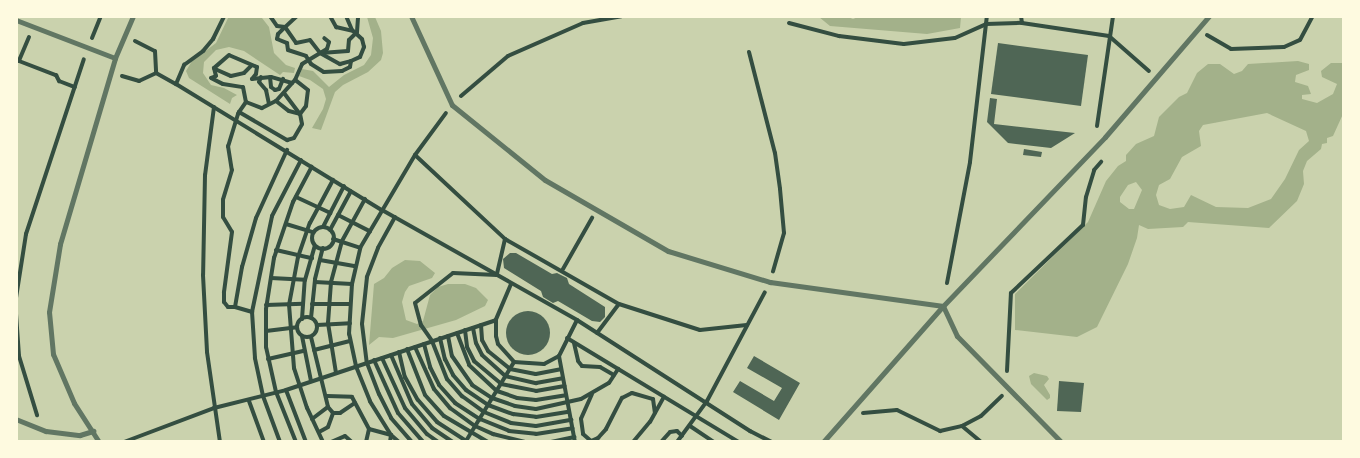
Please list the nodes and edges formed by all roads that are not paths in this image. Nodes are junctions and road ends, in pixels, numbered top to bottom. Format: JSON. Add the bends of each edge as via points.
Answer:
{"nodes":[{"id":1,"x":132,"y":16,"type":"edge"},
{"id":2,"x":411,"y":16,"type":"edge"},
{"id":3,"x":1209,"y":16,"type":"edge"},
{"id":4,"x":16,"y":20,"type":"edge"},
{"id":5,"x":115,"y":58,"type":"junction"},
{"id":6,"x":943,"y":306,"type":"junction"},
{"id":7,"x":16,"y":419,"type":"edge"},
{"id":8,"x":93,"y":431,"type":"junction"},
{"id":9,"x":99,"y":441,"type":"edge"},
{"id":10,"x":823,"y":441,"type":"edge"},
{"id":11,"x":1061,"y":441,"type":"edge"}],
"edges":[{"from":1,"to":5,"type":"street"},
{"from":2,"to":6,"type":"street","via":[[452,105],[545,180],[668,250],[770,282]]},
{"from":3,"to":6,"type":"street","via":[[1095,148]]},
{"from":4,"to":5,"type":"street"},
{"from":5,"to":8,"type":"street","via":[[60,244],[49,312],[52,354],[74,402]]},
{"from":6,"to":10,"type":"street"},
{"from":6,"to":11,"type":"street","via":[[957,336]]},
{"from":7,"to":8,"type":"lane","via":[[46,431],[80,435]]},
{"from":8,"to":9,"type":"street"}]}
